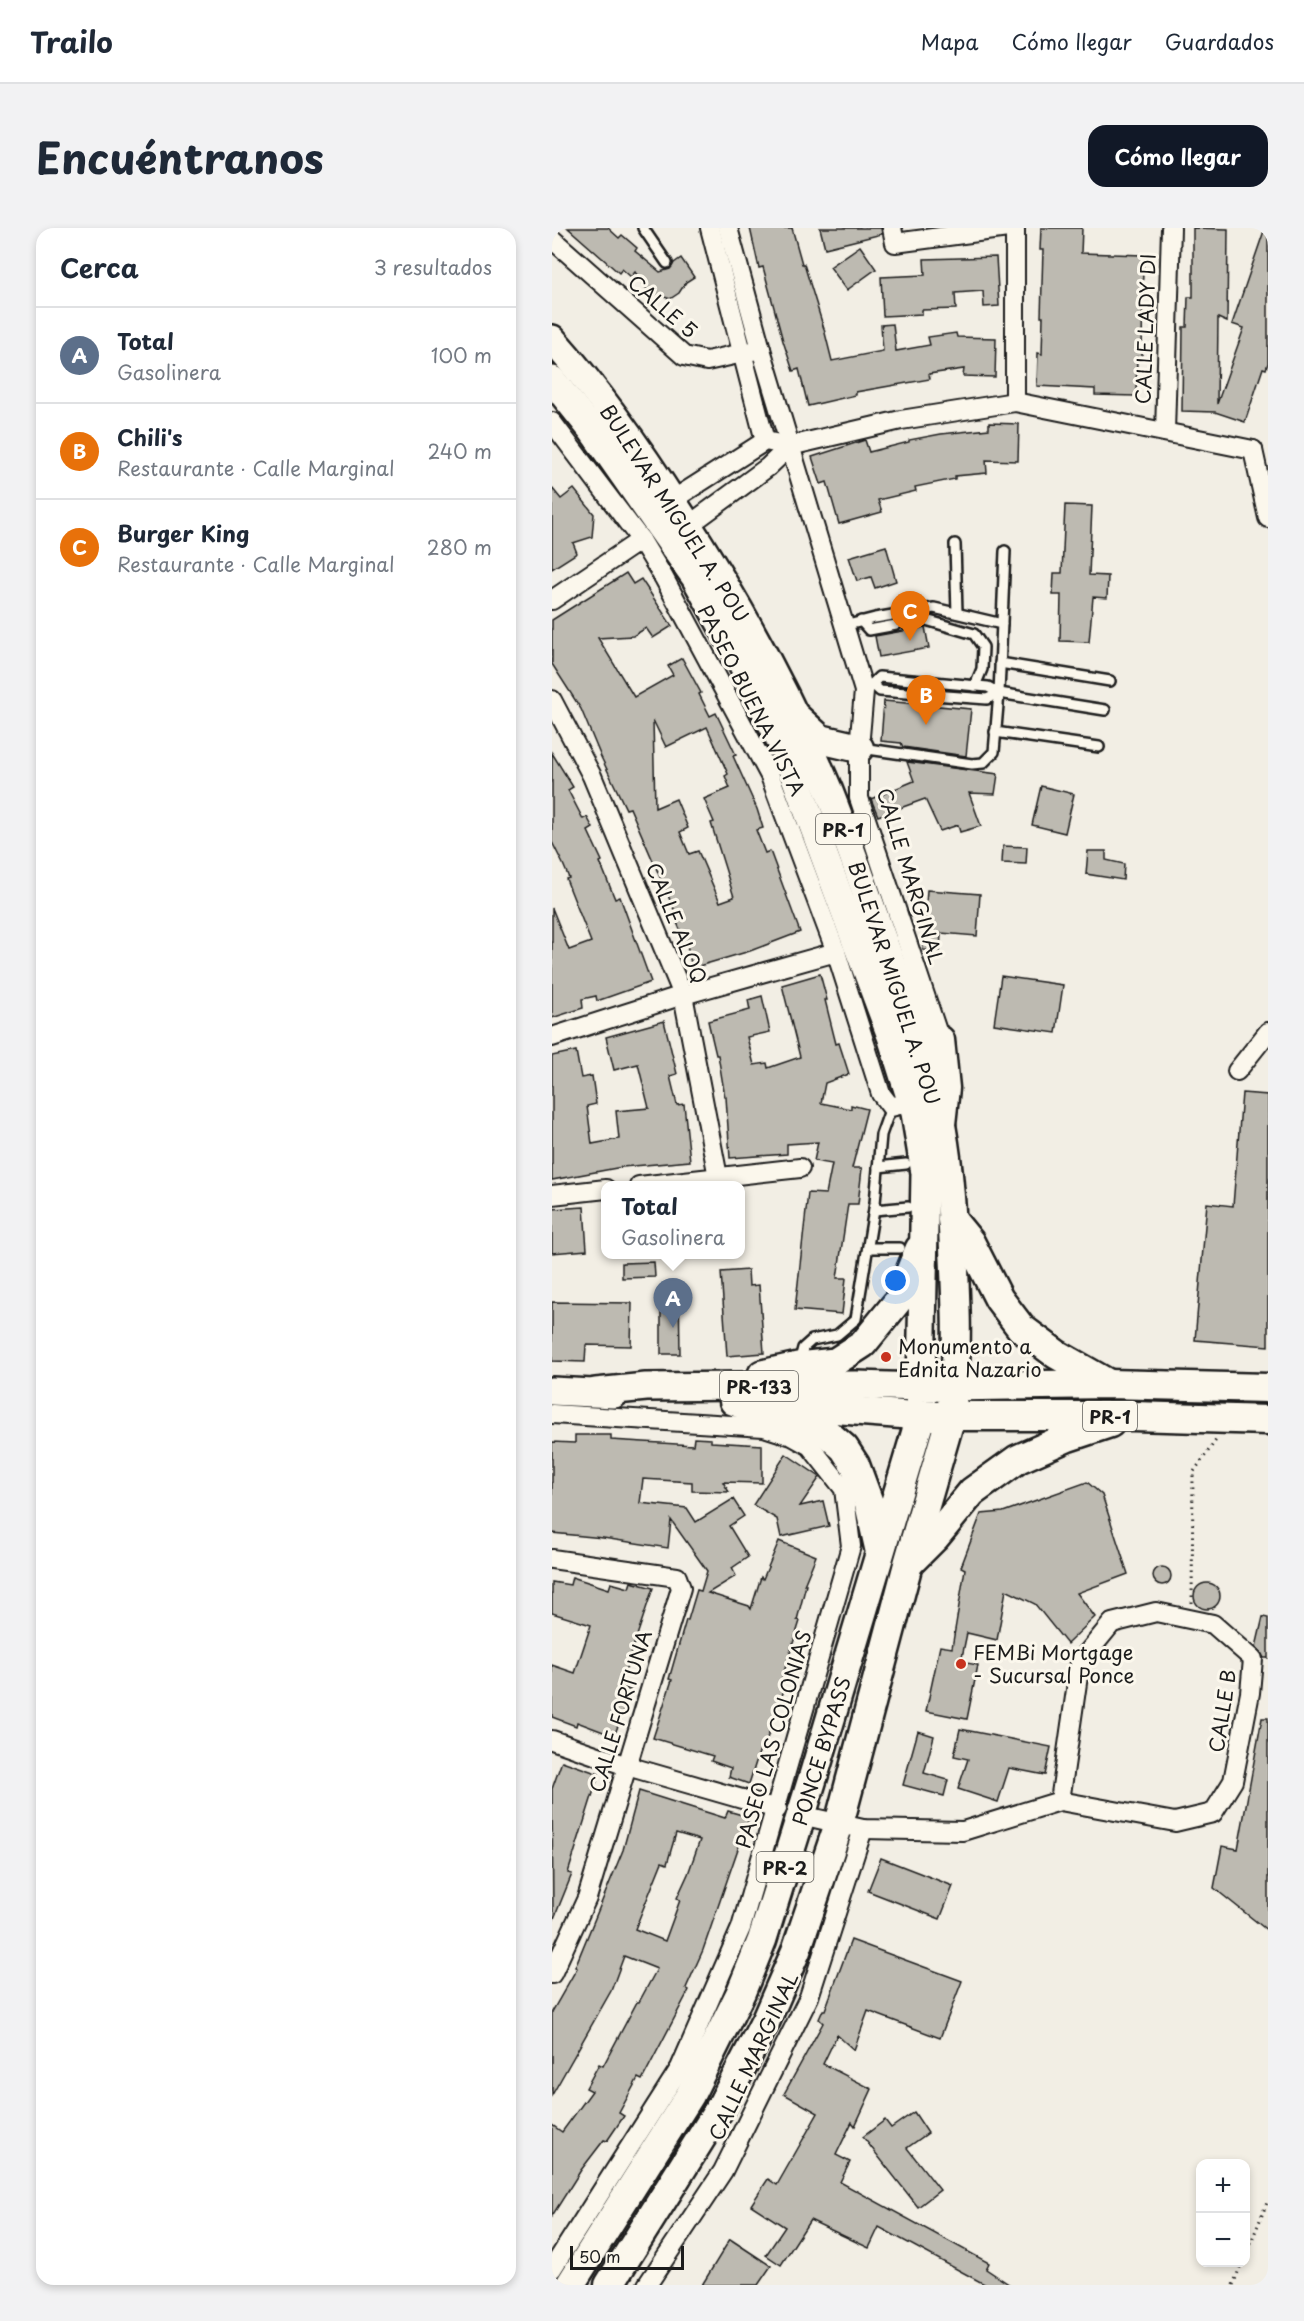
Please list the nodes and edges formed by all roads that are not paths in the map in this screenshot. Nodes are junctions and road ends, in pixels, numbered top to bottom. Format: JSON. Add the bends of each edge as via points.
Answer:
{"nodes":[{"id":1,"x":642,"y":228,"type":"edge"},
{"id":2,"x":710,"y":228,"type":"edge"},
{"id":3,"x":728,"y":228,"type":"edge"},
{"id":4,"x":892,"y":228,"type":"edge"},
{"id":5,"x":1008,"y":228,"type":"edge"},
{"id":6,"x":1015,"y":228,"type":"edge"},
{"id":7,"x":1171,"y":228,"type":"edge"},
{"id":8,"x":552,"y":239,"type":"edge"},
{"id":9,"x":667,"y":263,"type":"dead end"},
{"id":10,"x":552,"y":339,"type":"edge"},
{"id":11,"x":752,"y":351,"type":"junction"},
{"id":12,"x":552,"y":380,"type":"edge"},
{"id":13,"x":1015,"y":402,"type":"junction"},
{"id":14,"x":552,"y":422,"type":"edge"},
{"id":15,"x":1165,"y":432,"type":"junction"},
{"id":16,"x":1268,"y":438,"type":"edge"},
{"id":17,"x":765,"y":441,"type":"junction"},
{"id":18,"x":790,"y":446,"type":"junction"},
{"id":19,"x":1253,"y":450,"type":"junction"},
{"id":20,"x":662,"y":507,"type":"junction"},
{"id":21,"x":1268,"y":519,"type":"edge"},
{"id":22,"x":679,"y":533,"type":"junction"},
{"id":23,"x":641,"y":540,"type":"junction"},
{"id":24,"x":956,"y":544,"type":"dead end"},
{"id":25,"x":1005,"y":551,"type":"dead end"},
{"id":26,"x":552,"y":600,"type":"edge"},
{"id":27,"x":957,"y":614,"type":"junction"},
{"id":28,"x":853,"y":624,"type":"junction"},
{"id":29,"x":1002,"y":624,"type":"junction"},
{"id":30,"x":1000,"y":663,"type":"junction"},
{"id":31,"x":1110,"y":681,"type":"dead end"},
{"id":32,"x":867,"y":685,"type":"junction"},
{"id":33,"x":975,"y":686,"type":"junction"},
{"id":34,"x":999,"y":693,"type":"junction"},
{"id":35,"x":552,"y":700,"type":"edge"},
{"id":36,"x":1105,"y":710,"type":"dead end"},
{"id":37,"x":795,"y":716,"type":"junction"},
{"id":38,"x":995,"y":732,"type":"junction"},
{"id":39,"x":1099,"y":747,"type":"dead end"},
{"id":40,"x":859,"y":748,"type":"junction"},
{"id":41,"x":836,"y":952,"type":"junction"},
{"id":42,"x":683,"y":995,"type":"junction"},
{"id":43,"x":1268,"y":1032,"type":"edge"},
{"id":44,"x":552,"y":1037,"type":"edge"},
{"id":45,"x":940,"y":1040,"type":"joint"},
{"id":46,"x":1237,"y":1071,"type":"dead end"},
{"id":47,"x":901,"y":1104,"type":"junction"},
{"id":48,"x":941,"y":1124,"type":"junction"},
{"id":49,"x":906,"y":1164,"type":"dead end"},
{"id":50,"x":878,"y":1167,"type":"junction"},
{"id":51,"x":800,"y":1168,"type":"dead end"},
{"id":52,"x":718,"y":1177,"type":"junction"},
{"id":53,"x":678,"y":1181,"type":"edge"},
{"id":54,"x":601,"y":1190,"type":"edge"},
{"id":55,"x":552,"y":1195,"type":"edge"},
{"id":56,"x":908,"y":1207,"type":"dead end"},
{"id":57,"x":874,"y":1210,"type":"junction"},
{"id":58,"x":952,"y":1220,"type":"junction"},
{"id":59,"x":925,"y":1234,"type":"junction"},
{"id":60,"x":868,"y":1248,"type":"junction"},
{"id":61,"x":900,"y":1248,"type":"dead end"},
{"id":62,"x":798,"y":1366,"type":"junction"},
{"id":63,"x":1109,"y":1384,"type":"junction"},
{"id":64,"x":954,"y":1386,"type":"junction"},
{"id":65,"x":921,"y":1387,"type":"junction"},
{"id":66,"x":1268,"y":1388,"type":"edge"},
{"id":67,"x":552,"y":1391,"type":"edge"},
{"id":68,"x":734,"y":1394,"type":"junction"},
{"id":69,"x":552,"y":1414,"type":"edge"},
{"id":70,"x":921,"y":1416,"type":"junction"},
{"id":71,"x":951,"y":1416,"type":"junction"},
{"id":72,"x":1133,"y":1416,"type":"junction"},
{"id":73,"x":1268,"y":1420,"type":"edge"},
{"id":74,"x":880,"y":1552,"type":"junction"},
{"id":75,"x":552,"y":1559,"type":"edge"},
{"id":76,"x":908,"y":1564,"type":"junction"},
{"id":77,"x":552,"y":1740,"type":"edge"},
{"id":78,"x":627,"y":1766,"type":"junction"},
{"id":79,"x":1060,"y":1801,"type":"junction"},
{"id":80,"x":789,"y":1812,"type":"junction"},
{"id":81,"x":851,"y":1826,"type":"junction"},
{"id":82,"x":552,"y":1974,"type":"edge"},
{"id":83,"x":552,"y":2269,"type":"edge"},
{"id":84,"x":570,"y":2285,"type":"edge"},
{"id":85,"x":609,"y":2285,"type":"edge"},
{"id":86,"x":647,"y":2285,"type":"edge"}],
"edges":[{"from":1,"to":9,"type":"lane"},
{"from":2,"to":11,"type":"street"},
{"from":3,"to":11,"type":"street"},
{"from":4,"to":5,"type":"street","via":[[895,243]]},
{"from":6,"to":13,"type":"street"},
{"from":7,"to":15,"type":"street","name":"CALLE LADY DI"},
{"from":8,"to":11,"type":"street","name":"CALLE 5","via":[[684,356],[707,362]]},
{"from":10,"to":20,"type":"main road","name":"BULEVAR MIGUEL A. POU","number":"PR-1","via":[[585,376],[650,465]]},
{"from":11,"to":17,"type":"street"},
{"from":11,"to":18,"type":"street","name":"CALLE MARGINAL"},
{"from":12,"to":20,"type":"main road","name":"BULEVAR MIGUEL A. POU","number":"PR-1"},
{"from":13,"to":15,"type":"street"},
{"from":13,"to":18,"type":"street","via":[[901,420]]},
{"from":14,"to":23,"type":"street","name":"PASEO BUENA VISTA"},
{"from":15,"to":19,"type":"street"},
{"from":16,"to":19,"type":"street"},
{"from":17,"to":18,"type":"street"},
{"from":17,"to":20,"type":"street"},
{"from":18,"to":22,"type":"street"},
{"from":18,"to":28,"type":"street","name":"CALLE MARGINAL"},
{"from":19,"to":21,"type":"street"},
{"from":20,"to":22,"type":"main road","name":"BULEVAR MIGUEL A. POU","number":"PR-1"},
{"from":22,"to":37,"type":"main road","name":"BULEVAR MIGUEL A. POU","number":"PR-1","via":[[714,566]]},
{"from":22,"to":47,"type":"main road","name":"BULEVAR MIGUEL A. POU","number":"PR-1","via":[[695,577],[785,750],[891,1036]]},
{"from":23,"to":26,"type":"street"},
{"from":23,"to":41,"type":"street","name":"PASEO BUENA VISTA","via":[[770,776]]},
{"from":24,"to":27,"type":"lane"},
{"from":25,"to":29,"type":"lane"},
{"from":27,"to":28,"type":"lane","via":[[934,608]]},
{"from":27,"to":29,"type":"lane"},
{"from":28,"to":32,"type":"street","name":"CALLE MARGINAL"},
{"from":28,"to":33,"type":"lane","via":[[869,630],[926,621],[974,634],[983,647],[982,669]]},
{"from":29,"to":30,"type":"lane"},
{"from":30,"to":31,"type":"lane"},
{"from":30,"to":34,"type":"lane"},
{"from":32,"to":33,"type":"lane","via":[[879,677]]},
{"from":32,"to":34,"type":"lane","via":[[880,692],[987,699]]},
{"from":32,"to":40,"type":"street","name":"CALLE MARGINAL"},
{"from":33,"to":34,"type":"lane"},
{"from":34,"to":36,"type":"lane"},
{"from":34,"to":38,"type":"lane"},
{"from":35,"to":42,"type":"street","name":"CALLE ALOQ","via":[[592,776]]},
{"from":37,"to":40,"type":"highway","via":[[820,739]]},
{"from":37,"to":48,"type":"main road","name":"BULEVAR MIGUEL A. POU","number":"PR-1","via":[[840,820],[914,1029]]},
{"from":38,"to":39,"type":"lane"},
{"from":38,"to":40,"type":"lane","via":[[993,752],[983,764]]},
{"from":40,"to":45,"type":"street","name":"CALLE MARGINAL","via":[[859,798]]},
{"from":41,"to":42,"type":"street"},
{"from":41,"to":47,"type":"street","name":"PASEO BUENA VISTA","via":[[880,1094]]},
{"from":42,"to":44,"type":"street"},
{"from":42,"to":52,"type":"street","name":"CALLE ALOQ"},
{"from":43,"to":46,"type":"street"},
{"from":45,"to":48,"type":"highway","via":[[945,1088]]},
{"from":47,"to":50,"type":"lane","via":[[880,1135]]},
{"from":47,"to":59,"type":"main road","name":"BULEVAR MIGUEL A. POU","number":"PR-1","via":[[925,1173]]},
{"from":48,"to":58,"type":"main road","name":"BULEVAR MIGUEL A. POU","number":"PR-1"},
{"from":49,"to":50,"type":"lane"},
{"from":50,"to":57,"type":"lane"},
{"from":51,"to":52,"type":"street"},
{"from":52,"to":53,"type":"street"},
{"from":54,"to":55,"type":"street"},
{"from":56,"to":57,"type":"lane"},
{"from":57,"to":60,"type":"lane"},
{"from":58,"to":63,"type":"highway","via":[[970,1242],[999,1299],[1021,1328],[1056,1354]]},
{"from":58,"to":64,"type":"main road","name":"BULEVAR MIGUEL A. POU","number":"PR-1"},
{"from":59,"to":62,"type":"main road","via":[[898,1301],[863,1344],[835,1362]]},
{"from":59,"to":65,"type":"main road","name":"BULEVAR MIGUEL A. POU","number":"PR-1"},
{"from":60,"to":61,"type":"lane"},
{"from":60,"to":62,"type":"lane","via":[[856,1319],[837,1335],[812,1341],[803,1348]]},
{"from":62,"to":68,"type":"main road","via":[[764,1373]]},
{"from":63,"to":64,"type":"highway","number":"PR-1"},
{"from":63,"to":66,"type":"highway","number":"PR-1"},
{"from":64,"to":65,"type":"highway","number":"PR-1"},
{"from":64,"to":71,"type":"highway","name":"PONCE BYPASS","number":"PR-1"},
{"from":65,"to":68,"type":"main road","number":"PR-133","via":[[856,1385]]},
{"from":65,"to":70,"type":"highway","name":"PONCE BYPASS","number":"PR-1"},
{"from":67,"to":68,"type":"main road","number":"PR-133","via":[[645,1398]]},
{"from":68,"to":70,"type":"main road","number":"PR-133"},
{"from":68,"to":74,"type":"highway","via":[[760,1411],[820,1428],[844,1449],[855,1465],[869,1503]]},
{"from":69,"to":80,"type":"street","name":"PASEO LAS COLONIAS","via":[[777,1430],[810,1446],[844,1489],[851,1546]]},
{"from":70,"to":71,"type":"highway","number":"PR-1"},
{"from":70,"to":74,"type":"highway","name":"PONCE BYPASS","number":"PR-2"},
{"from":71,"to":72,"type":"highway","number":"PR-1"},
{"from":71,"to":76,"type":"highway","name":"PONCE BYPASS","number":"PR-2"},
{"from":72,"to":73,"type":"highway","number":"PR-1"},
{"from":72,"to":76,"type":"highway","via":[[1068,1437],[1018,1459],[972,1492]]},
{"from":74,"to":80,"type":"highway","name":"PONCE BYPASS","number":"PR-2"},
{"from":75,"to":78,"type":"street","name":"CALLE FORTUNA","via":[[677,1577],[681,1588]]},
{"from":76,"to":81,"type":"highway","name":"PONCE BYPASS","number":"PR-2"},
{"from":77,"to":78,"type":"street","name":"CALLE B"},
{"from":78,"to":80,"type":"street","name":"CALLE B"},
{"from":78,"to":82,"type":"street","name":"CALLE FORTUNA","via":[[587,1898]]},
{"from":79,"to":79,"type":"street","name":"CALLE B","via":[[1080,1662],[1112,1623],[1156,1612],[1213,1624],[1253,1659],[1233,1780],[1213,1813],[1175,1822]]},
{"from":79,"to":81,"type":"street","name":"CALLE B","via":[[963,1831]]},
{"from":80,"to":81,"type":"street","name":"CALLE B"},
{"from":80,"to":83,"type":"street","name":"PASEO LAS COLONIAS","via":[[680,2068]]},
{"from":80,"to":84,"type":"highway","name":"PONCE BYPASS","number":"PR-2","via":[[762,1940],[741,1992],[690,2095]]},
{"from":81,"to":85,"type":"highway","name":"PONCE BYPASS","number":"PR-2","via":[[766,2020],[723,2103]]},
{"from":81,"to":86,"type":"street","name":"CALLE MARGINAL","via":[[809,1997],[723,2171]]}]}
